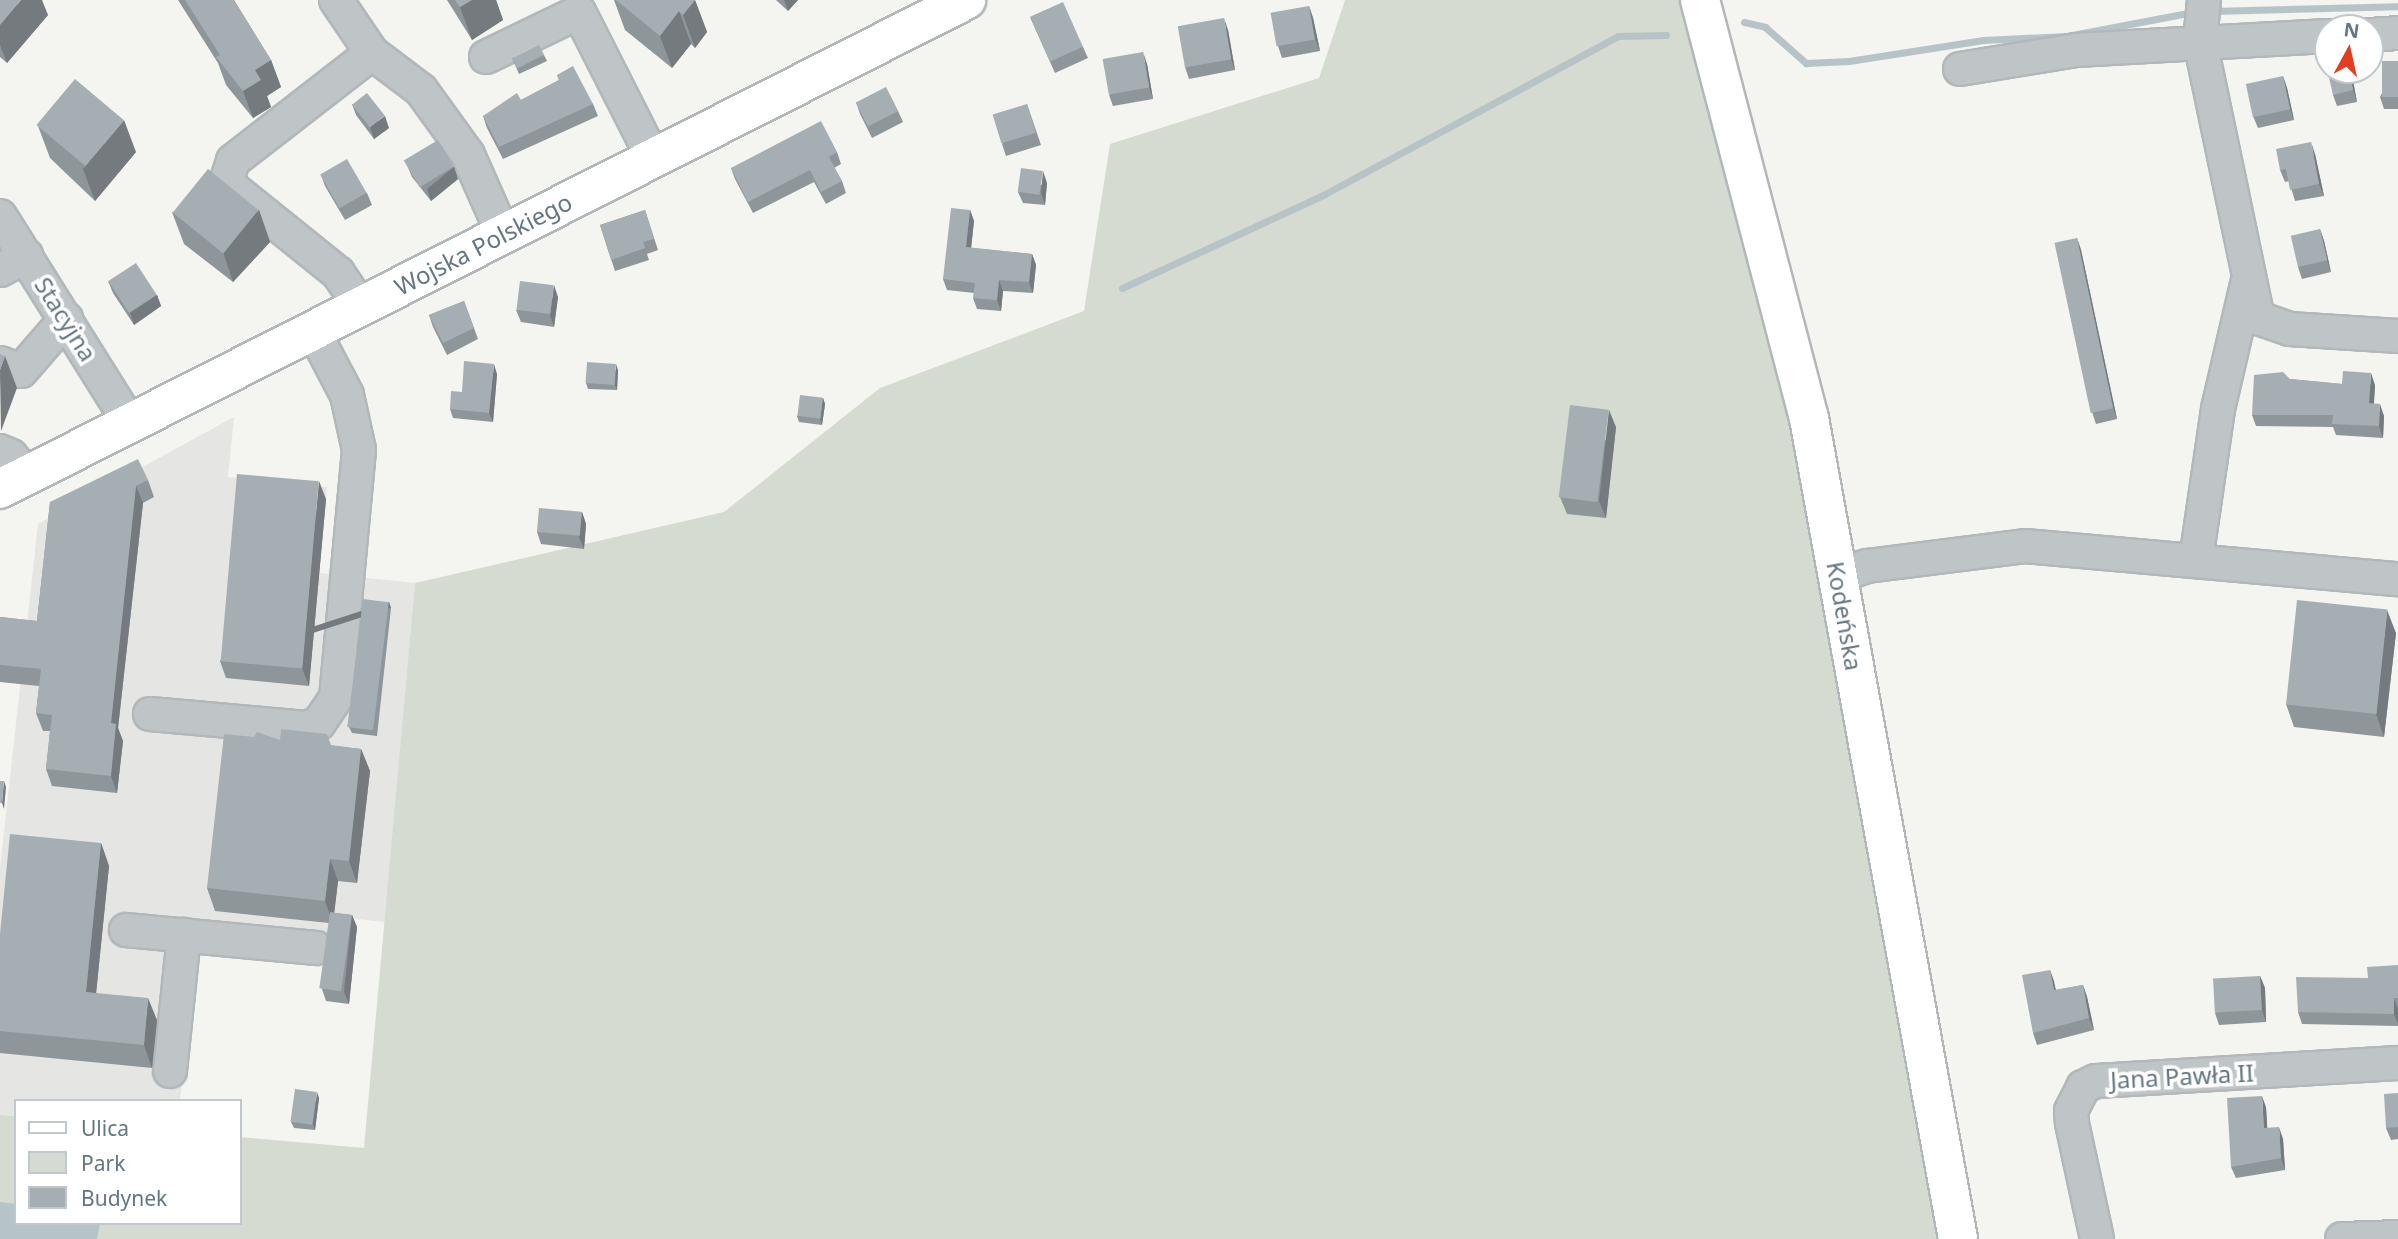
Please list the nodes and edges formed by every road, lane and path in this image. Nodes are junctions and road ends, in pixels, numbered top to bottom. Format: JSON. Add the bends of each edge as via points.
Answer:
{"nodes":[{"id":1,"x":336,"y":0,"type":"edge"},
{"id":2,"x":966,"y":0,"type":"edge"},
{"id":3,"x":1700,"y":0,"type":"edge"},
{"id":4,"x":2204,"y":0,"type":"edge"},
{"id":5,"x":2314,"y":37,"type":"edge"},
{"id":6,"x":2200,"y":41,"type":"junction"},
{"id":7,"x":372,"y":53,"type":"junction"},
{"id":8,"x":486,"y":57,"type":"dead end"},
{"id":9,"x":1960,"y":69,"type":"dead end"},
{"id":10,"x":653,"y":158,"type":"junction"},
{"id":11,"x":0,"y":216,"type":"edge"},
{"id":12,"x":503,"y":234,"type":"junction"},
{"id":13,"x":13,"y":263,"type":"edge"},
{"id":14,"x":2249,"y":276,"type":"junction"},
{"id":15,"x":360,"y":306,"type":"junction"},
{"id":16,"x":66,"y":319,"type":"junction"},
{"id":17,"x":313,"y":330,"type":"junction"},
{"id":18,"x":2398,"y":336,"type":"edge"},
{"id":19,"x":0,"y":363,"type":"edge"},
{"id":20,"x":130,"y":423,"type":"junction"},
{"id":21,"x":9,"y":472,"type":"edge"},
{"id":22,"x":2196,"y":560,"type":"junction"},
{"id":23,"x":1838,"y":576,"type":"junction"},
{"id":24,"x":2398,"y":579,"type":"edge"},
{"id":25,"x":150,"y":714,"type":"dead end"},
{"id":26,"x":126,"y":930,"type":"dead end"},
{"id":27,"x":184,"y":936,"type":"junction"},
{"id":28,"x":316,"y":948,"type":"dead end"},
{"id":29,"x":2398,"y":1063,"type":"edge"},
{"id":30,"x":170,"y":1071,"type":"dead end"},
{"id":31,"x":2398,"y":1237,"type":"edge"},
{"id":32,"x":1958,"y":1239,"type":"edge"},
{"id":33,"x":2097,"y":1239,"type":"edge"},
{"id":34,"x":2342,"y":1239,"type":"edge"}],
"edges":[{"from":1,"to":7,"type":"street"},
{"from":2,"to":10,"type":"main road","name":"Wojska Polskiego"},
{"from":3,"to":23,"type":"main road","name":"Kodeńska","via":[[1798,367]]},
{"from":4,"to":6,"type":"street"},
{"from":5,"to":6,"type":"street"},
{"from":6,"to":9,"type":"street","via":[[2076,50]]},
{"from":6,"to":14,"type":"street"},
{"from":7,"to":12,"type":"street","via":[[421,90],[437,112],[468,155]]},
{"from":7,"to":15,"type":"street","via":[[233,161],[226,183],[338,274]]},
{"from":8,"to":10,"type":"street","via":[[579,12]]},
{"from":10,"to":12,"type":"main road","name":"Wojska Polskiego"},
{"from":11,"to":13,"type":"street","name":"Stacyjna"},
{"from":12,"to":15,"type":"main road","name":"Wojska Polskiego"},
{"from":13,"to":16,"type":"street","name":"Stacyjna"},
{"from":14,"to":18,"type":"street","via":[[2258,318],[2290,329]]},
{"from":14,"to":22,"type":"street","via":[[2218,409]]},
{"from":15,"to":17,"type":"main road","name":"Wojska Polskiego"},
{"from":16,"to":19,"type":"street","via":[[21,371]]},
{"from":16,"to":20,"type":"street","name":"Stacyjna"},
{"from":17,"to":20,"type":"main road","name":"Wojska Polskiego"},
{"from":17,"to":25,"type":"street","via":[[347,396],[359,450],[336,698],[320,723],[306,728]]},
{"from":20,"to":21,"type":"main road","name":"Wojska Polskiego"},
{"from":22,"to":23,"type":"street","via":[[2025,546],[1867,566]]},
{"from":22,"to":24,"type":"street"},
{"from":23,"to":32,"type":"main road","name":"Kodeńska"},
{"from":26,"to":27,"type":"street"},
{"from":27,"to":28,"type":"street"},
{"from":27,"to":30,"type":"street"},
{"from":29,"to":33,"type":"street","name":"Jana Pawła II","via":[[2096,1081],[2083,1087],[2071,1111],[2071,1123]]},
{"from":31,"to":34,"type":"street"}]}
